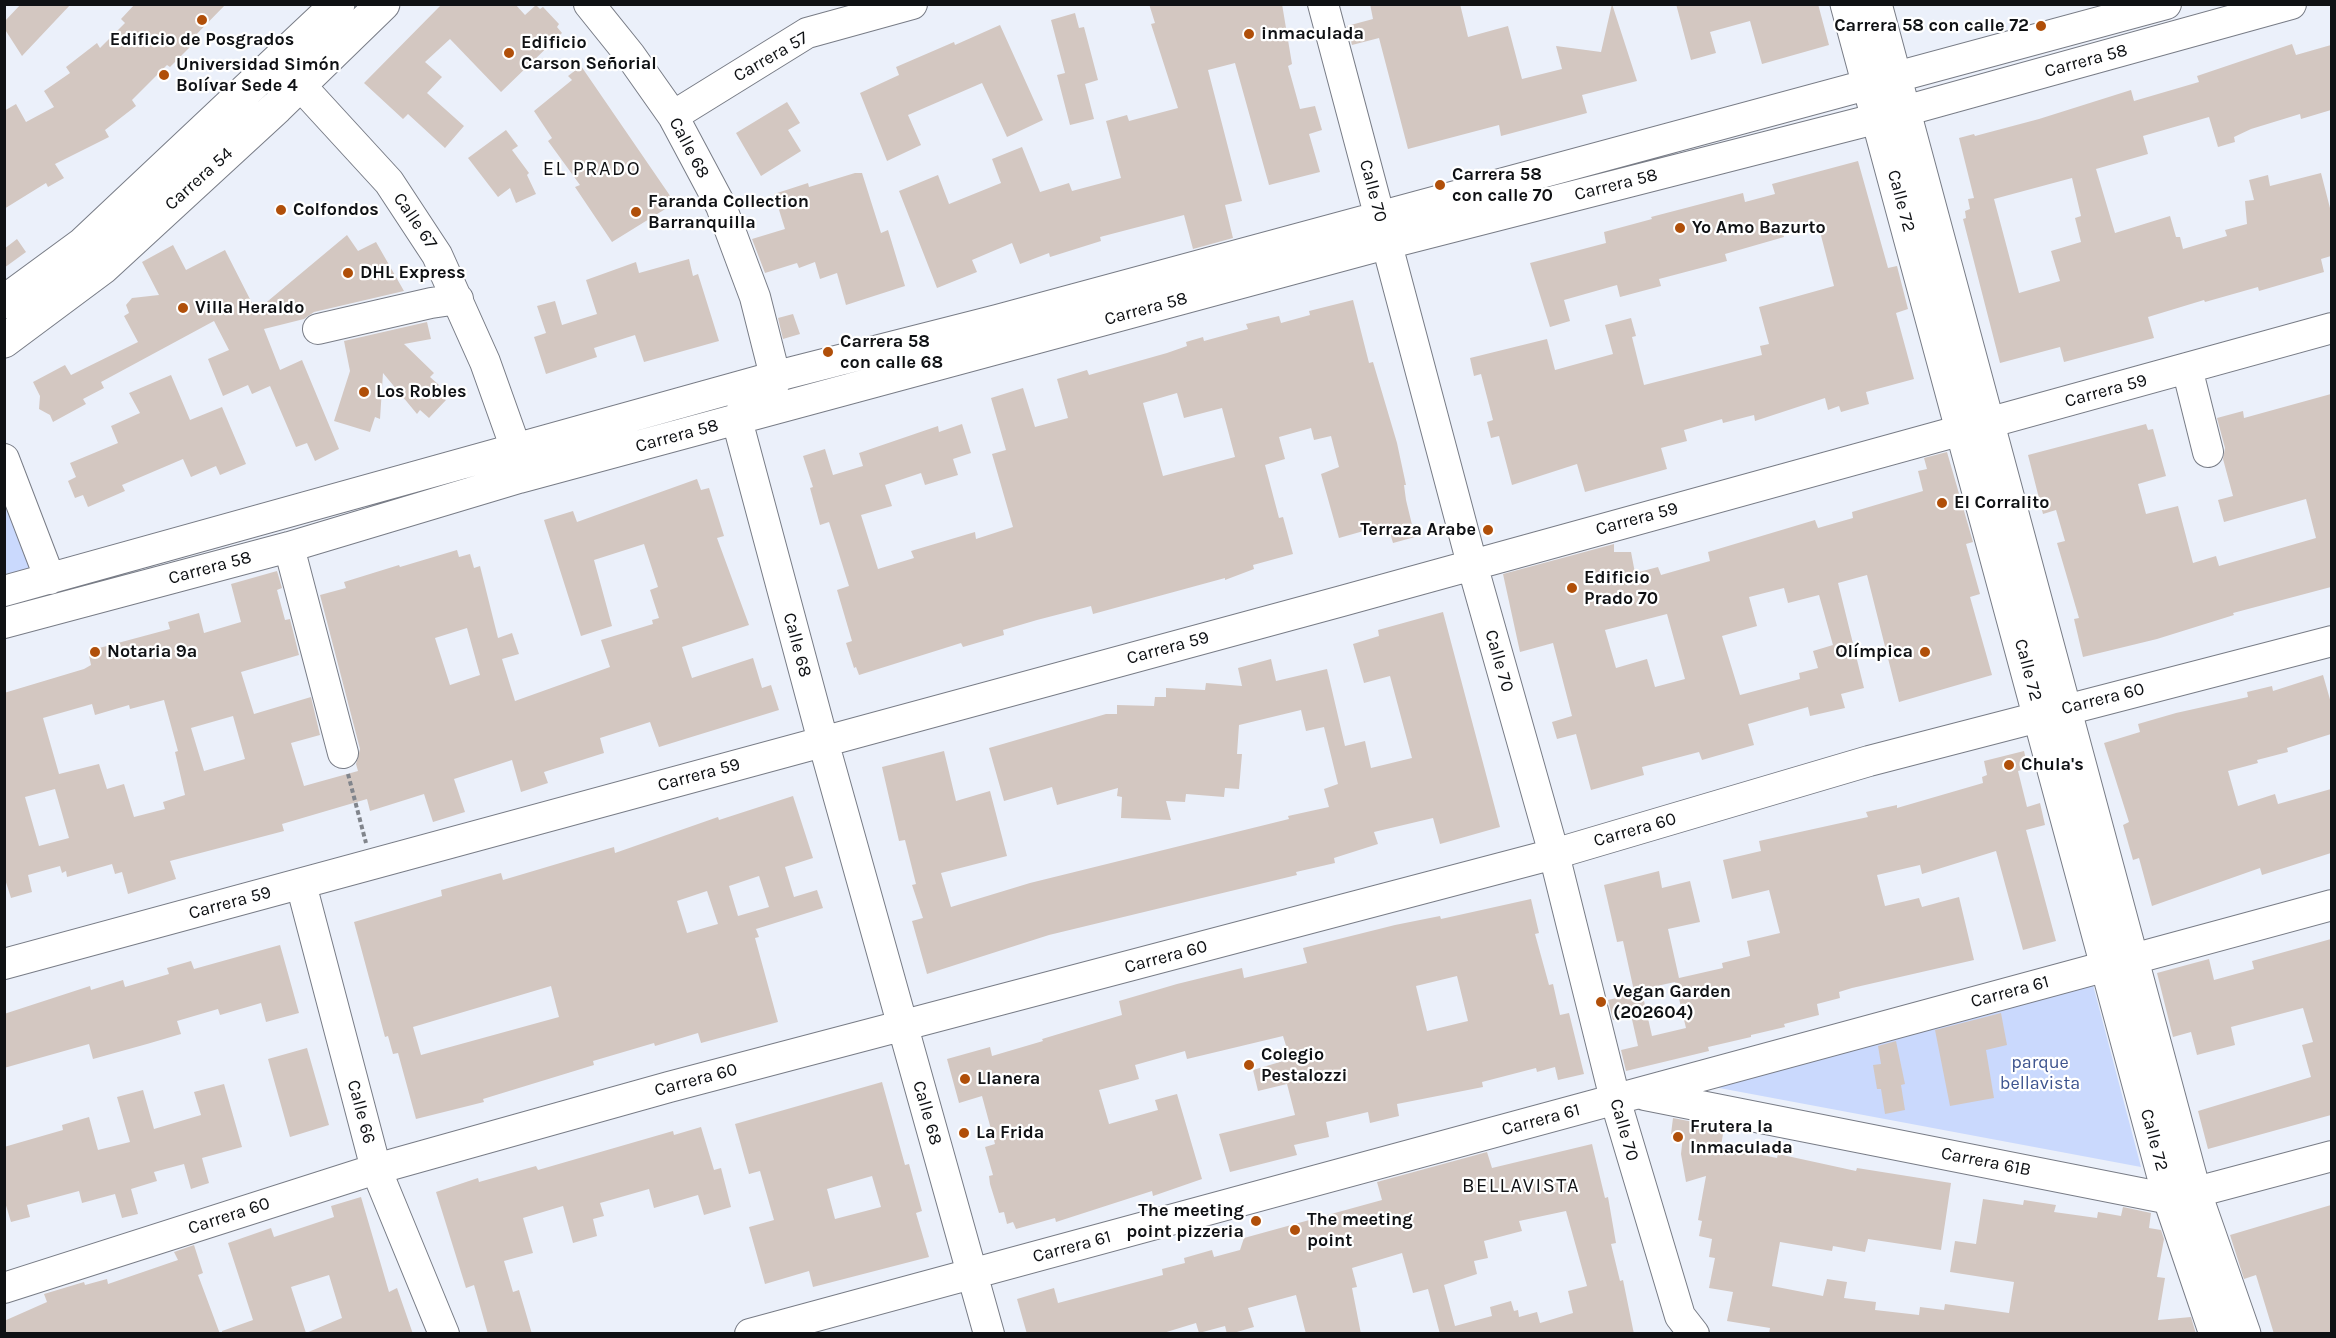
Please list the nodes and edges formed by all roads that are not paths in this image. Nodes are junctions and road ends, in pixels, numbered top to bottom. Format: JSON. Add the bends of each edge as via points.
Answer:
{"nodes":[{"id":1,"x":338,"y":4,"type":"edge"},
{"id":2,"x":383,"y":4,"type":"edge"},
{"id":3,"x":589,"y":4,"type":"edge"},
{"id":4,"x":835,"y":4,"type":"edge"},
{"id":5,"x":912,"y":4,"type":"edge"},
{"id":6,"x":1323,"y":4,"type":"edge"},
{"id":7,"x":1847,"y":4,"type":"edge"},
{"id":8,"x":1875,"y":4,"type":"edge"},
{"id":9,"x":2166,"y":4,"type":"edge"},
{"id":10,"x":2291,"y":4,"type":"edge"},
{"id":11,"x":2201,"y":16,"type":"edge"},
{"id":12,"x":807,"y":33,"type":"junction"},
{"id":13,"x":293,"y":46,"type":"junction"},
{"id":14,"x":268,"y":70,"type":"junction"},
{"id":15,"x":1883,"y":82,"type":"junction"},
{"id":16,"x":302,"y":83,"type":"junction"},
{"id":17,"x":1891,"y":115,"type":"junction"},
{"id":18,"x":673,"y":116,"type":"junction"},
{"id":19,"x":1383,"y":230,"type":"junction"},
{"id":20,"x":458,"y":300,"type":"junction"},
{"id":21,"x":4,"y":302,"type":"edge"},
{"id":22,"x":2331,"y":328,"type":"edge"},
{"id":23,"x":318,"y":329,"type":"dead end"},
{"id":24,"x":4,"y":341,"type":"edge"},
{"id":25,"x":2187,"y":368,"type":"junction"},
{"id":26,"x":777,"y":376,"type":"junction"},
{"id":27,"x":737,"y":420,"type":"junction"},
{"id":28,"x":1977,"y":426,"type":"junction"},
{"id":29,"x":2208,"y":452,"type":"dead end"},
{"id":30,"x":4,"y":459,"type":"edge"},
{"id":31,"x":524,"y":459,"type":"junction"},
{"id":32,"x":289,"y":547,"type":"junction"},
{"id":33,"x":1472,"y":564,"type":"junction"},
{"id":34,"x":52,"y":579,"type":"junction"},
{"id":35,"x":4,"y":591,"type":"edge"},
{"id":36,"x":61,"y":608,"type":"junction"},
{"id":37,"x":4,"y":623,"type":"edge"},
{"id":38,"x":2331,"y":641,"type":"edge"},
{"id":39,"x":2053,"y":712,"type":"junction"},
{"id":40,"x":823,"y":741,"type":"junction"},
{"id":41,"x":343,"y":753,"type":"road end"},
{"id":42,"x":1554,"y":854,"type":"junction"},
{"id":43,"x":301,"y":884,"type":"junction"},
{"id":44,"x":2331,"y":905,"type":"edge"},
{"id":45,"x":2119,"y":962,"type":"junction"},
{"id":46,"x":4,"y":964,"type":"edge"},
{"id":47,"x":902,"y":1026,"type":"junction"},
{"id":48,"x":1627,"y":1096,"type":"junction"},
{"id":49,"x":2331,"y":1156,"type":"edge"},
{"id":50,"x":376,"y":1169,"type":"junction"},
{"id":51,"x":2182,"y":1195,"type":"junction"},
{"id":52,"x":971,"y":1274,"type":"junction"},
{"id":53,"x":4,"y":1288,"type":"edge"},
{"id":54,"x":1683,"y":1328,"type":"edge"},
{"id":55,"x":444,"y":1334,"type":"edge"},
{"id":56,"x":750,"y":1334,"type":"edge"},
{"id":57,"x":989,"y":1334,"type":"edge"},
{"id":58,"x":2217,"y":1334,"type":"edge"},
{"id":59,"x":2244,"y":1334,"type":"edge"}],
"edges":[{"from":1,"to":13,"type":"main road","name":"Carrera 54"},
{"from":2,"to":16,"type":"main road","name":"Carrera 54"},
{"from":3,"to":18,"type":"street","name":"Calle 68"},
{"from":4,"to":12,"type":"street"},
{"from":5,"to":12,"type":"street","name":"Carrera 57"},
{"from":6,"to":19,"type":"street","name":"Calle 70"},
{"from":7,"to":15,"type":"main road","name":"Calle 72"},
{"from":8,"to":15,"type":"main road","name":"Calle 72"},
{"from":9,"to":15,"type":"street","name":"Carrera 58"},
{"from":10,"to":11,"type":"street","name":"Carrera 58"},
{"from":11,"to":17,"type":"street","name":"Carrera 58"},
{"from":12,"to":18,"type":"street","name":"Carrera 57"},
{"from":13,"to":14,"type":"main road","name":"Carrera 54"},
{"from":13,"to":16,"type":"main road","via":[[300,62]]},
{"from":14,"to":16,"type":"main road"},
{"from":14,"to":21,"type":"main road","name":"Carrera 54","via":[[83,244]]},
{"from":15,"to":17,"type":"main road","name":"Calle 72"},
{"from":15,"to":19,"type":"street","name":"Carrera 58"},
{"from":16,"to":20,"type":"street","name":"Calle 67","via":[[389,182],[437,255]]},
{"from":16,"to":24,"type":"main road","name":"Carrera 54","via":[[102,268]]},
{"from":17,"to":19,"type":"street","name":"Carrera 58"},
{"from":17,"to":28,"type":"main road","name":"Calle 72"},
{"from":18,"to":26,"type":"street","name":"Calle 68","via":[[721,206],[755,297]]},
{"from":19,"to":26,"type":"street","name":"Carrera 58"},
{"from":19,"to":27,"type":"street","name":"Carrera 58"},
{"from":19,"to":33,"type":"street","name":"Calle 70"},
{"from":20,"to":23,"type":"street"},
{"from":20,"to":31,"type":"street","name":"Calle 67"},
{"from":22,"to":25,"type":"street","name":"Carrera 59"},
{"from":25,"to":28,"type":"street","name":"Carrera 59"},
{"from":25,"to":29,"type":"street"},
{"from":26,"to":27,"type":"street","via":[[771,389],[745,405]]},
{"from":26,"to":31,"type":"street","name":"Carrera 58"},
{"from":27,"to":31,"type":"street","name":"Carrera 58"},
{"from":27,"to":40,"type":"street","name":"Calle 68"},
{"from":28,"to":33,"type":"street","name":"Carrera 59"},
{"from":28,"to":39,"type":"main road","name":"Calle 72"},
{"from":30,"to":34,"type":"street"},
{"from":31,"to":32,"type":"street","name":"Carrera 58"},
{"from":31,"to":34,"type":"street","name":"Carrera 58"},
{"from":32,"to":36,"type":"street","name":"Carrera 58"},
{"from":32,"to":41,"type":"street"},
{"from":33,"to":40,"type":"street","name":"Carrera 59"},
{"from":33,"to":42,"type":"street","name":"Calle 70"},
{"from":34,"to":35,"type":"street","name":"Carrera 58"},
{"from":34,"to":36,"type":"street","via":[[49,592]]},
{"from":36,"to":37,"type":"street","name":"Carrera 58"},
{"from":38,"to":39,"type":"street","name":"Carrera 60"},
{"from":39,"to":42,"type":"street","name":"Carrera 60","via":[[1869,761]]},
{"from":39,"to":45,"type":"main road","name":"Calle 72"},
{"from":40,"to":43,"type":"street","name":"Carrera 59"},
{"from":40,"to":47,"type":"street","name":"Calle 68"},
{"from":42,"to":47,"type":"street","name":"Carrera 60"},
{"from":42,"to":48,"type":"street","name":"Calle 70"},
{"from":43,"to":46,"type":"street","name":"Carrera 59"},
{"from":43,"to":50,"type":"street","name":"Calle 66"},
{"from":44,"to":45,"type":"street","name":"Carrera 61"},
{"from":45,"to":48,"type":"street","name":"Carrera 61"},
{"from":45,"to":51,"type":"main road","name":"Calle 72"},
{"from":47,"to":50,"type":"street","name":"Carrera 60"},
{"from":47,"to":52,"type":"street","name":"Calle 68"},
{"from":48,"to":51,"type":"street","name":"Carrera 61B"},
{"from":48,"to":52,"type":"street","name":"Carrera 61"},
{"from":48,"to":54,"type":"street","name":"Calle 70"},
{"from":49,"to":51,"type":"street","name":"Carrera 61B"},
{"from":50,"to":53,"type":"street","name":"Carrera 60"},
{"from":50,"to":55,"type":"street","name":"Calle 66"},
{"from":51,"to":58,"type":"main road","name":"Calle 72"},
{"from":51,"to":59,"type":"main road","name":"Calle 72"},
{"from":52,"to":56,"type":"street","name":"Carrera 61"},
{"from":52,"to":57,"type":"street","name":"Calle 68"}]}
